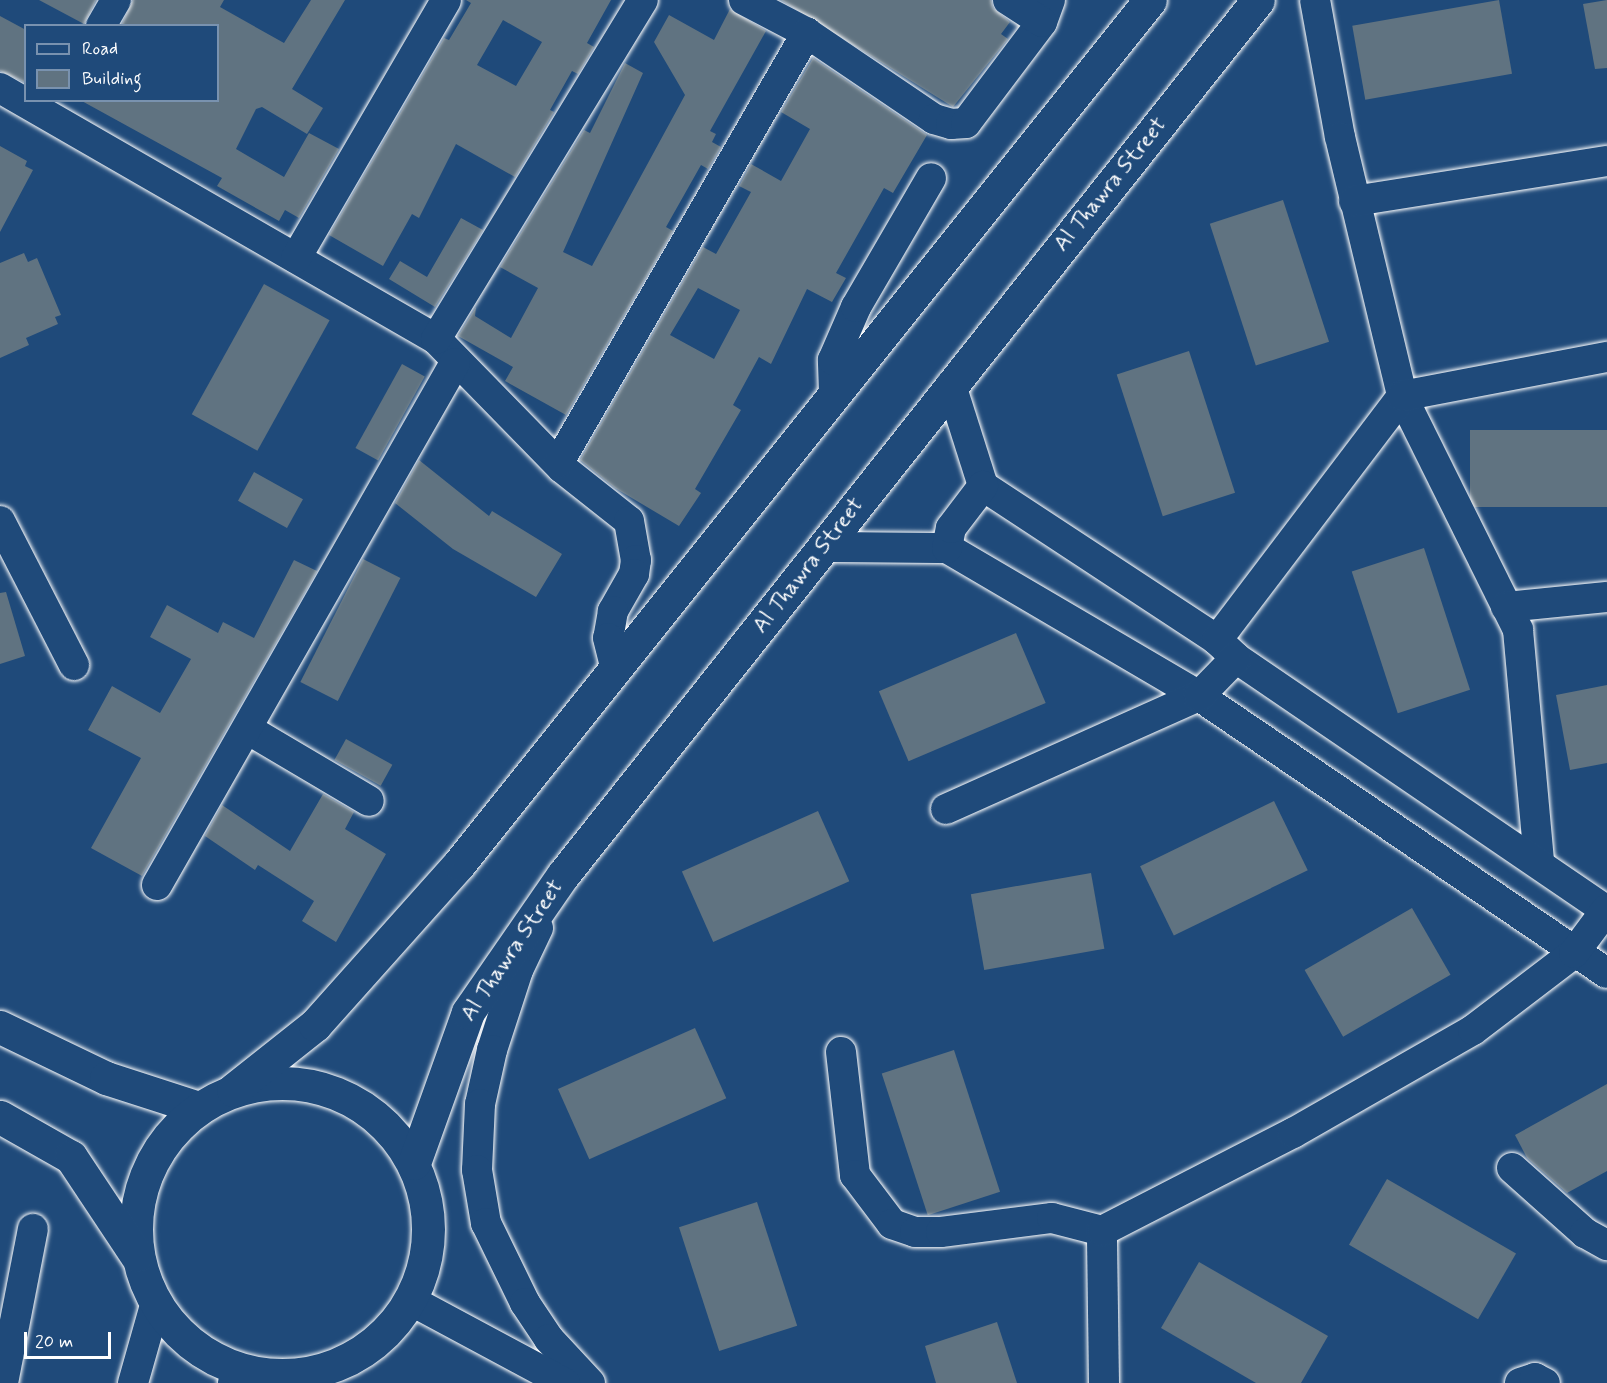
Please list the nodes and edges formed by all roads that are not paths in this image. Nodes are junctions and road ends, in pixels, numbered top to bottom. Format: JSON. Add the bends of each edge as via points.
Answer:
{"nodes":[{"id":1,"x":116,"y":0,"type":"edge"},
{"id":2,"x":446,"y":0,"type":"edge"},
{"id":3,"x":643,"y":0,"type":"edge"},
{"id":4,"x":744,"y":0,"type":"edge"},
{"id":5,"x":1008,"y":0,"type":"edge"},
{"id":6,"x":1150,"y":0,"type":"edge"},
{"id":7,"x":1258,"y":0,"type":"edge"},
{"id":8,"x":1315,"y":0,"type":"edge"},
{"id":9,"x":1046,"y":11,"type":"edge"},
{"id":10,"x":102,"y":24,"type":"edge"},
{"id":11,"x":807,"y":33,"type":"junction"},
{"id":12,"x":0,"y":88,"type":"edge"},
{"id":13,"x":24,"y":97,"type":"edge"},
{"id":14,"x":36,"y":102,"type":"edge"},
{"id":15,"x":52,"y":108,"type":"edge"},
{"id":16,"x":1607,"y":161,"type":"edge"},
{"id":17,"x":931,"y":178,"type":"dead end"},
{"id":18,"x":1354,"y":201,"type":"junction"},
{"id":19,"x":296,"y":258,"type":"junction"},
{"id":20,"x":436,"y":339,"type":"junction"},
{"id":21,"x":1607,"y":357,"type":"edge"},
{"id":22,"x":455,"y":363,"type":"junction"},
{"id":23,"x":951,"y":385,"type":"junction"},
{"id":24,"x":834,"y":393,"type":"junction"},
{"id":25,"x":1402,"y":396,"type":"junction"},
{"id":26,"x":559,"y":462,"type":"junction"},
{"id":27,"x":983,"y":486,"type":"junction"},
{"id":28,"x":2,"y":530,"type":"edge"},
{"id":29,"x":824,"y":547,"type":"junction"},
{"id":30,"x":947,"y":548,"type":"junction"},
{"id":31,"x":1607,"y":597,"type":"edge"},
{"id":32,"x":1506,"y":607,"type":"junction"},
{"id":33,"x":1226,"y":649,"type":"junction"},
{"id":34,"x":74,"y":665,"type":"dead end"},
{"id":35,"x":615,"y":667,"type":"junction"},
{"id":36,"x":1199,"y":696,"type":"junction"},
{"id":37,"x":249,"y":729,"type":"junction"},
{"id":38,"x":369,"y":801,"type":"dead end"},
{"id":39,"x":946,"y":809,"type":"dead end"},
{"id":40,"x":1539,"y":863,"type":"junction"},
{"id":41,"x":563,"y":875,"type":"junction"},
{"id":42,"x":157,"y":885,"type":"dead end"},
{"id":43,"x":1606,"y":910,"type":"edge"},
{"id":44,"x":1574,"y":953,"type":"junction"},
{"id":45,"x":1607,"y":973,"type":"edge"},
{"id":46,"x":0,"y":1028,"type":"edge"},
{"id":47,"x":841,"y":1052,"type":"dead end"},
{"id":48,"x":232,"y":1090,"type":"junction"},
{"id":49,"x":199,"y":1108,"type":"junction"},
{"id":50,"x":0,"y":1117,"type":"edge"},
{"id":51,"x":414,"y":1163,"type":"junction"},
{"id":52,"x":1512,"y":1168,"type":"dead end"},
{"id":53,"x":33,"y":1229,"type":"dead end"},
{"id":54,"x":1102,"y":1231,"type":"junction"},
{"id":55,"x":1607,"y":1245,"type":"edge"},
{"id":56,"x":137,"y":1258,"type":"junction"},
{"id":57,"x":410,"y":1300,"type":"junction"},
{"id":58,"x":155,"y":1305,"type":"junction"},
{"id":59,"x":4,"y":1369,"type":"edge"},
{"id":60,"x":246,"y":1380,"type":"edge"},
{"id":61,"x":133,"y":1383,"type":"edge"},
{"id":62,"x":565,"y":1383,"type":"edge"},
{"id":63,"x":590,"y":1383,"type":"edge"},
{"id":64,"x":1104,"y":1383,"type":"edge"},
{"id":65,"x":1520,"y":1383,"type":"edge"},
{"id":66,"x":1545,"y":1383,"type":"edge"}],
"edges":[{"from":1,"to":10,"type":"street"},
{"from":2,"to":19,"type":"street"},
{"from":3,"to":20,"type":"street"},
{"from":4,"to":11,"type":"street"},
{"from":5,"to":9,"type":"street"},
{"from":6,"to":24,"type":"main road"},
{"from":7,"to":23,"type":"main road","name":"Al Thawra Street"},
{"from":8,"to":18,"type":"street"},
{"from":9,"to":11,"type":"street","via":[[966,123],[934,119]]},
{"from":11,"to":26,"type":"street"},
{"from":12,"to":13,"type":"street"},
{"from":14,"to":15,"type":"street"},
{"from":15,"to":19,"type":"street"},
{"from":16,"to":18,"type":"street"},
{"from":17,"to":24,"type":"street","via":[[856,307],[833,360]]},
{"from":18,"to":25,"type":"street"},
{"from":19,"to":20,"type":"street"},
{"from":20,"to":22,"type":"street"},
{"from":21,"to":25,"type":"street"},
{"from":22,"to":26,"type":"street"},
{"from":22,"to":37,"type":"street"},
{"from":23,"to":27,"type":"street"},
{"from":23,"to":29,"type":"main road","name":"Al Thawra Street"},
{"from":24,"to":35,"type":"main road"},
{"from":25,"to":32,"type":"street"},
{"from":25,"to":33,"type":"street"},
{"from":26,"to":35,"type":"street","via":[[629,521],[633,534],[634,574],[613,611],[608,638]]},
{"from":27,"to":30,"type":"street","via":[[960,513]]},
{"from":27,"to":33,"type":"street"},
{"from":28,"to":34,"type":"street"},
{"from":29,"to":30,"type":"street"},
{"from":29,"to":41,"type":"main road","name":"Al Thawra Street"},
{"from":30,"to":36,"type":"street"},
{"from":31,"to":32,"type":"street"},
{"from":32,"to":40,"type":"street","via":[[1518,630]]},
{"from":33,"to":36,"type":"street"},
{"from":33,"to":40,"type":"street"},
{"from":35,"to":48,"type":"main road","via":[[459,864],[315,1025]]},
{"from":36,"to":39,"type":"street"},
{"from":36,"to":44,"type":"street"},
{"from":37,"to":38,"type":"street"},
{"from":37,"to":42,"type":"street"},
{"from":40,"to":43,"type":"street"},
{"from":41,"to":51,"type":"main road","name":"Al Thawra Street","via":[[468,1012]]},
{"from":41,"to":63,"type":"street","via":[[518,970],[492,1050],[480,1104],[477,1170],[486,1223],[525,1303],[549,1339]]},
{"from":43,"to":44,"type":"street"},
{"from":44,"to":45,"type":"street"},
{"from":44,"to":54,"type":"street","via":[[1473,1030],[1293,1133]]},
{"from":46,"to":49,"type":"main road","via":[[106,1078]]},
{"from":47,"to":54,"type":"street","via":[[855,1175],[892,1224],[915,1232],[940,1232],[1052,1218]]},
{"from":48,"to":49,"type":"main road"},
{"from":48,"to":51,"type":"main road","via":[[274,1082],[317,1086],[356,1101],[390,1128]]},
{"from":49,"to":56,"type":"main road","via":[[170,1134],[147,1171],[136,1214]]},
{"from":50,"to":56,"type":"main road","via":[[71,1157]]},
{"from":51,"to":57,"type":"main road","via":[[428,1209],[426,1256]]},
{"from":52,"to":55,"type":"street","via":[[1585,1233]]},
{"from":53,"to":59,"type":"street"},
{"from":54,"to":64,"type":"street"},
{"from":56,"to":58,"type":"main road"},
{"from":57,"to":60,"type":"main road","via":[[382,1337],[342,1363],[297,1376]]},
{"from":57,"to":62,"type":"street"},
{"from":58,"to":60,"type":"main road","via":[[180,1336]]},
{"from":58,"to":61,"type":"street"},
{"from":65,"to":66,"type":"street","via":[[1535,1378]]}]}
